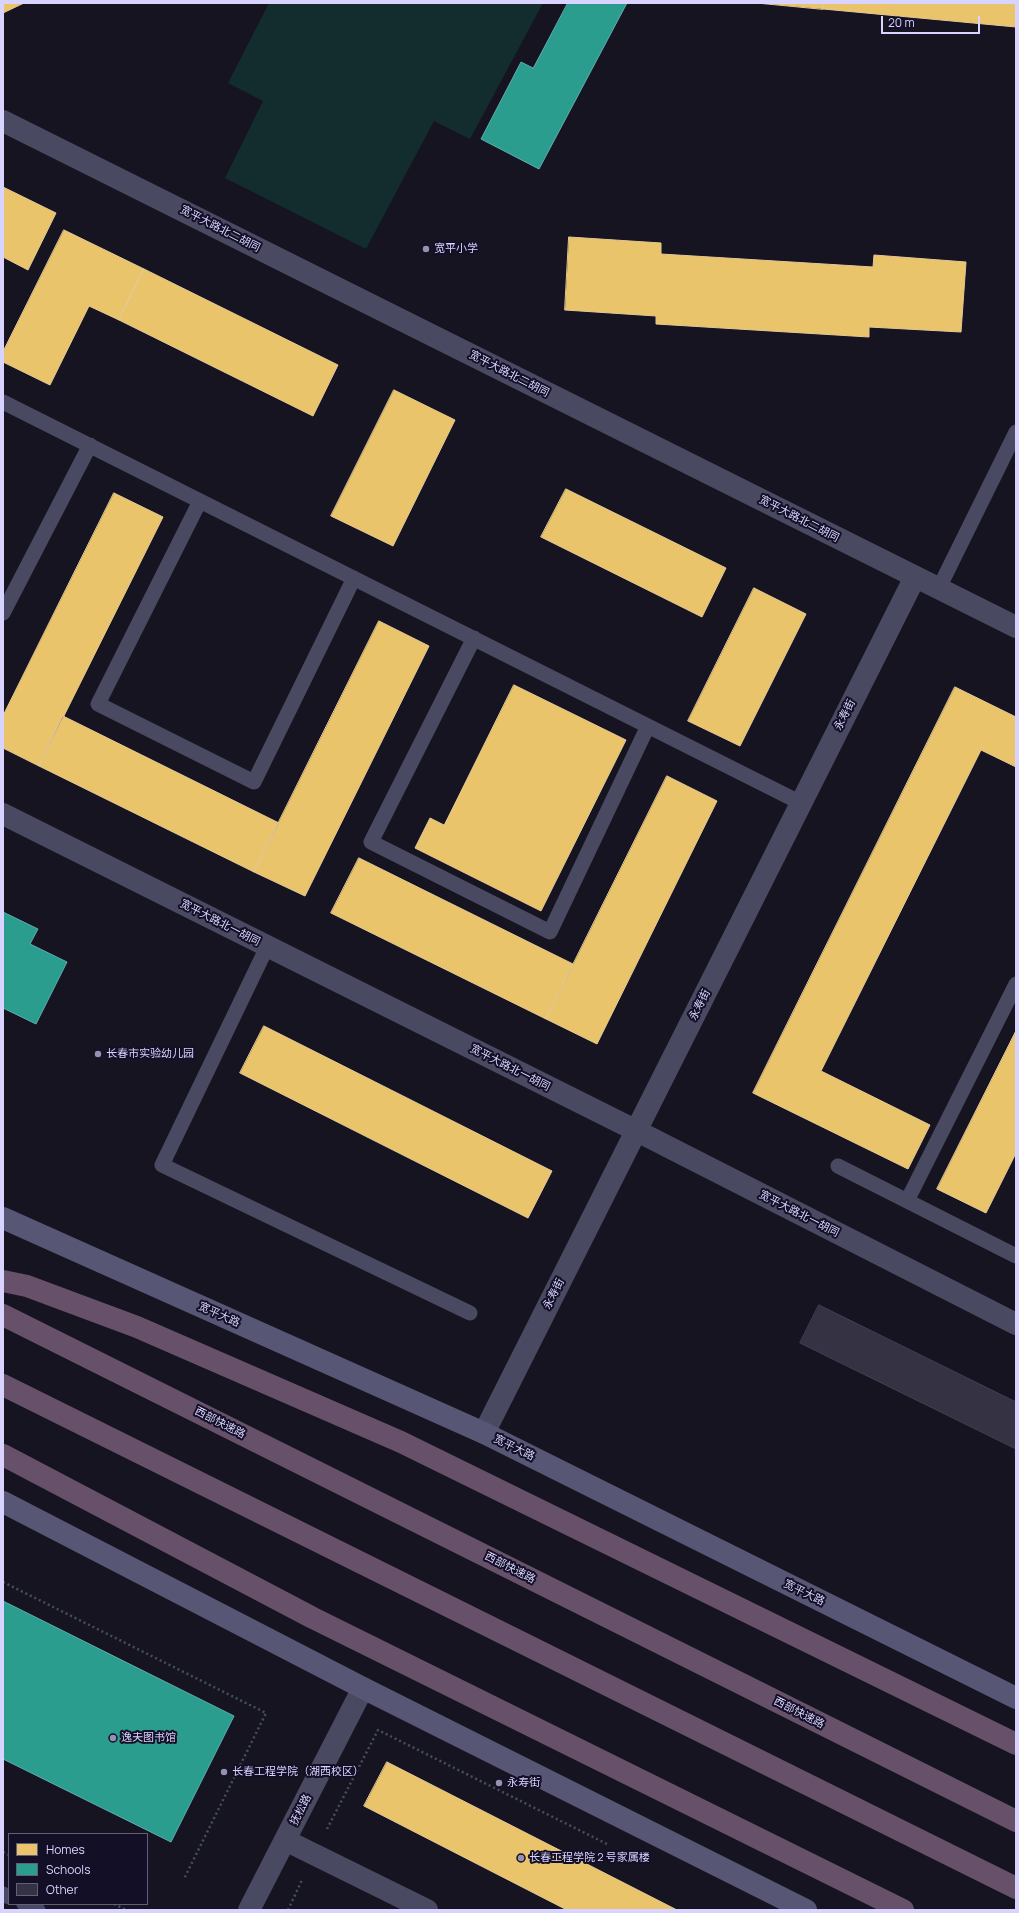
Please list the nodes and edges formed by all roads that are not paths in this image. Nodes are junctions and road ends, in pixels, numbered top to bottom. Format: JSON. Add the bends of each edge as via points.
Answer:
{"nodes":[{"id":1,"x":3,"y":121,"type":"edge"},
{"id":2,"x":3,"y":402,"type":"edge"},
{"id":3,"x":1016,"y":432,"type":"edge"},
{"id":4,"x":90,"y":445,"type":"junction"},
{"id":5,"x":200,"y":501,"type":"junction"},
{"id":6,"x":915,"y":577,"type":"junction"},
{"id":7,"x":354,"y":578,"type":"junction"},
{"id":8,"x":939,"y":588,"type":"junction"},
{"id":9,"x":3,"y":613,"type":"edge"},
{"id":10,"x":1016,"y":627,"type":"edge"},
{"id":11,"x":474,"y":638,"type":"junction"},
{"id":12,"x":648,"y":726,"type":"junction"},
{"id":13,"x":801,"y":803,"type":"junction"},
{"id":14,"x":3,"y":814,"type":"edge"},
{"id":15,"x":267,"y":946,"type":"junction"},
{"id":16,"x":1016,"y":984,"type":"edge"},
{"id":17,"x":637,"y":1132,"type":"junction"},
{"id":18,"x":838,"y":1166,"type":"dead end"},
{"id":19,"x":907,"y":1201,"type":"junction"},
{"id":20,"x":3,"y":1218,"type":"edge"},
{"id":21,"x":1016,"y":1256,"type":"edge"},
{"id":22,"x":3,"y":1281,"type":"edge"},
{"id":23,"x":470,"y":1313,"type":"dead end"},
{"id":24,"x":3,"y":1315,"type":"edge"},
{"id":25,"x":1016,"y":1324,"type":"edge"},
{"id":26,"x":3,"y":1385,"type":"edge"},
{"id":27,"x":484,"y":1433,"type":"junction"},
{"id":28,"x":3,"y":1455,"type":"edge"},
{"id":29,"x":3,"y":1502,"type":"edge"},
{"id":30,"x":363,"y":1688,"type":"junction"},
{"id":31,"x":1016,"y":1698,"type":"edge"},
{"id":32,"x":1016,"y":1744,"type":"edge"},
{"id":33,"x":1016,"y":1821,"type":"edge"},
{"id":34,"x":285,"y":1840,"type":"junction"},
{"id":35,"x":1016,"y":1888,"type":"edge"},
{"id":36,"x":26,"y":1905,"type":"edge"},
{"id":37,"x":38,"y":1910,"type":"edge"},
{"id":38,"x":249,"y":1910,"type":"edge"},
{"id":39,"x":427,"y":1910,"type":"edge"},
{"id":40,"x":806,"y":1910,"type":"edge"},
{"id":41,"x":903,"y":1910,"type":"edge"}],
"edges":[{"from":1,"to":6,"type":"street","name":"宽平大路北二胡同"},
{"from":2,"to":4,"type":"lane"},
{"from":3,"to":8,"type":"lane"},
{"from":4,"to":5,"type":"lane"},
{"from":4,"to":9,"type":"lane"},
{"from":5,"to":7,"type":"lane"},
{"from":5,"to":7,"type":"lane","via":[[98,704],[254,782]]},
{"from":6,"to":8,"type":"street","name":"宽平大路北二胡同"},
{"from":6,"to":13,"type":"street","name":"永寿街"},
{"from":7,"to":11,"type":"lane"},
{"from":8,"to":10,"type":"street","name":"宽平大路北二胡同"},
{"from":11,"to":12,"type":"lane"},
{"from":11,"to":12,"type":"lane","via":[[371,842],[550,932]]},
{"from":12,"to":13,"type":"lane"},
{"from":13,"to":17,"type":"street","name":"永寿街"},
{"from":14,"to":15,"type":"street","name":"宽平大路北一胡同"},
{"from":15,"to":17,"type":"street","name":"宽平大路北一胡同"},
{"from":15,"to":23,"type":"lane","via":[[162,1164]]},
{"from":16,"to":19,"type":"lane"},
{"from":17,"to":25,"type":"street","name":"宽平大路北一胡同"},
{"from":17,"to":27,"type":"street","name":"永寿街"},
{"from":18,"to":19,"type":"lane"},
{"from":19,"to":21,"type":"lane"},
{"from":20,"to":27,"type":"main road","name":"宽平大路"},
{"from":22,"to":32,"type":"highway","via":[[27,1286],[137,1327],[401,1442]]},
{"from":24,"to":33,"type":"highway","name":"西部快速路"},
{"from":26,"to":35,"type":"highway"},
{"from":27,"to":31,"type":"main road","name":"宽平大路"},
{"from":28,"to":41,"type":"highway","via":[[313,1618]]},
{"from":29,"to":30,"type":"main road"},
{"from":30,"to":34,"type":"street","name":"抚松路"},
{"from":30,"to":40,"type":"main road"},
{"from":34,"to":38,"type":"street","name":"抚松路"},
{"from":34,"to":39,"type":"street"},
{"from":36,"to":37,"type":"lane"}]}
